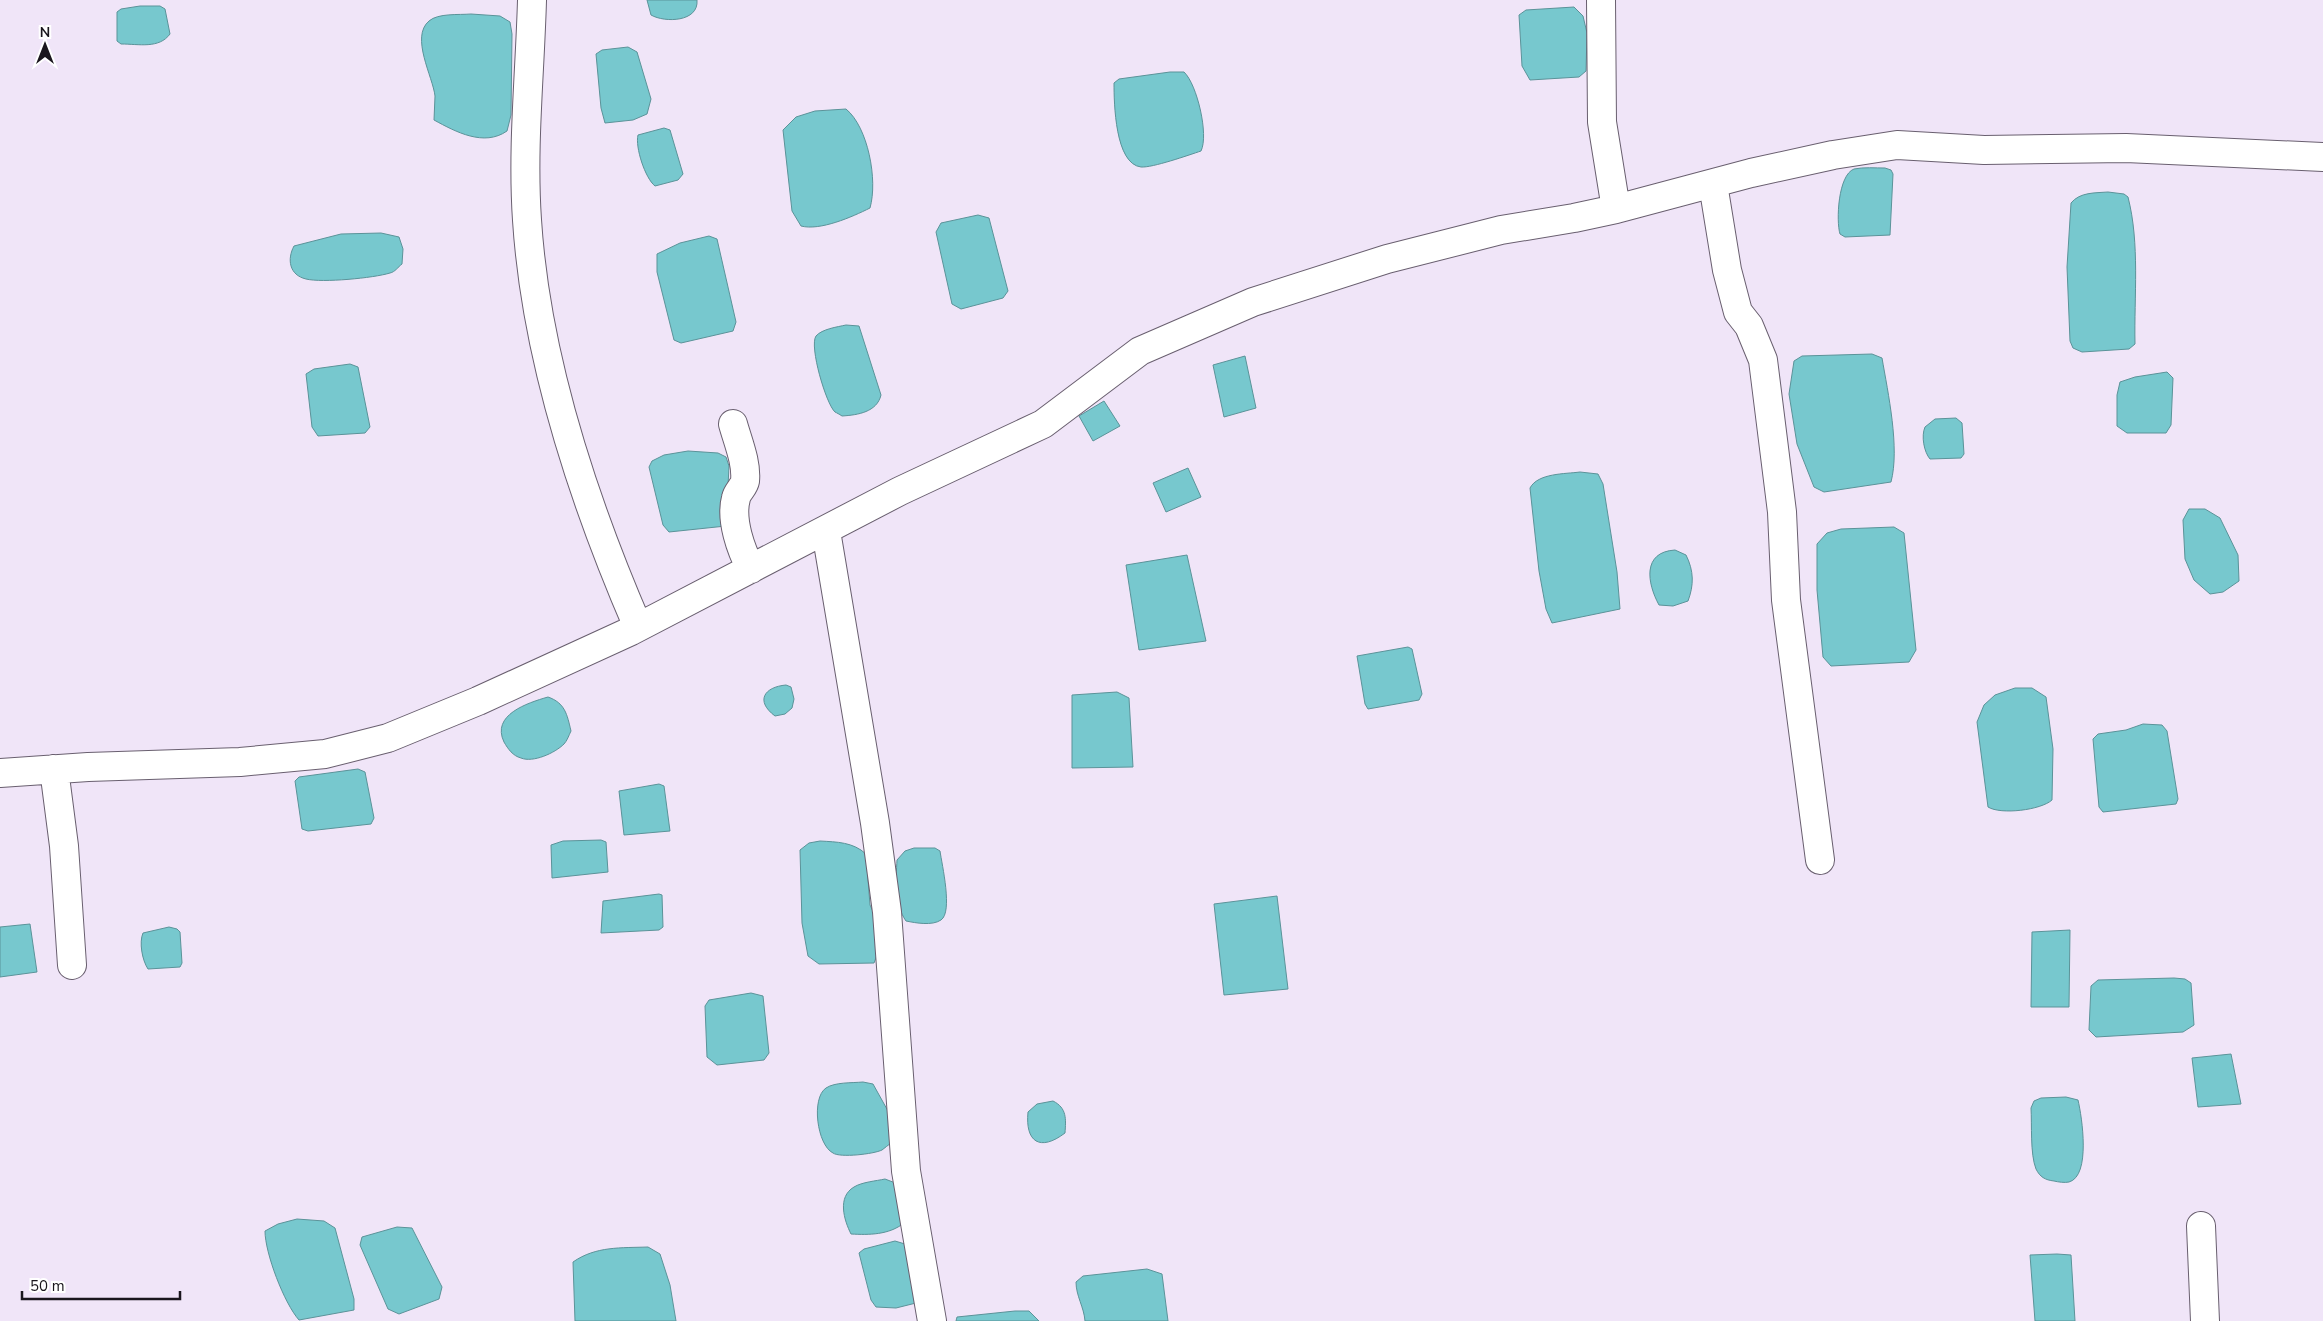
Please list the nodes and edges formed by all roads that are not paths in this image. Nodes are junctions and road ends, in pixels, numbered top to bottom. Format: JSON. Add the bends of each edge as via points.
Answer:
{"nodes":[{"id":1,"x":532,"y":0,"type":"edge"},
{"id":2,"x":1601,"y":0,"type":"edge"},
{"id":3,"x":2323,"y":156,"type":"edge"},
{"id":4,"x":1713,"y":184,"type":"junction"},
{"id":5,"x":1616,"y":208,"type":"junction"},
{"id":6,"x":733,"y":424,"type":"dead end"},
{"id":7,"x":826,"y":530,"type":"junction"},
{"id":8,"x":751,"y":569,"type":"junction"},
{"id":9,"x":638,"y":627,"type":"junction"},
{"id":10,"x":54,"y":769,"type":"junction"},
{"id":11,"x":0,"y":773,"type":"edge"},
{"id":12,"x":1820,"y":860,"type":"dead end"},
{"id":13,"x":72,"y":965,"type":"dead end"},
{"id":14,"x":2201,"y":1226,"type":"dead end"},
{"id":15,"x":932,"y":1321,"type":"edge"},
{"id":16,"x":2205,"y":1321,"type":"edge"}],
"edges":[{"from":1,"to":9,"type":"street","via":[[526,168],[527,220],[535,284],[551,371],[579,474]]},
{"from":2,"to":5,"type":"street","via":[[1602,122]]},
{"from":3,"to":4,"type":"street","via":[[2126,148],[1984,150],[1897,145],[1833,155]]},
{"from":4,"to":5,"type":"street"},
{"from":4,"to":12,"type":"street","via":[[1727,270],[1738,312],[1749,326],[1763,360],[1782,512],[1788,609]]},
{"from":5,"to":7,"type":"street","via":[[1501,230],[1387,259],[1253,302],[1140,351],[1043,424],[900,491]]},
{"from":6,"to":8,"type":"street","via":[[745,483],[736,496],[734,510],[743,554]]},
{"from":7,"to":8,"type":"street"},
{"from":7,"to":15,"type":"street","via":[[887,912],[906,1171]]},
{"from":8,"to":9,"type":"street"},
{"from":9,"to":10,"type":"street","via":[[478,701],[388,738],[325,754],[240,762]]},
{"from":10,"to":11,"type":"street"},
{"from":10,"to":13,"type":"street","via":[[64,846]]},
{"from":14,"to":16,"type":"street"}]}
